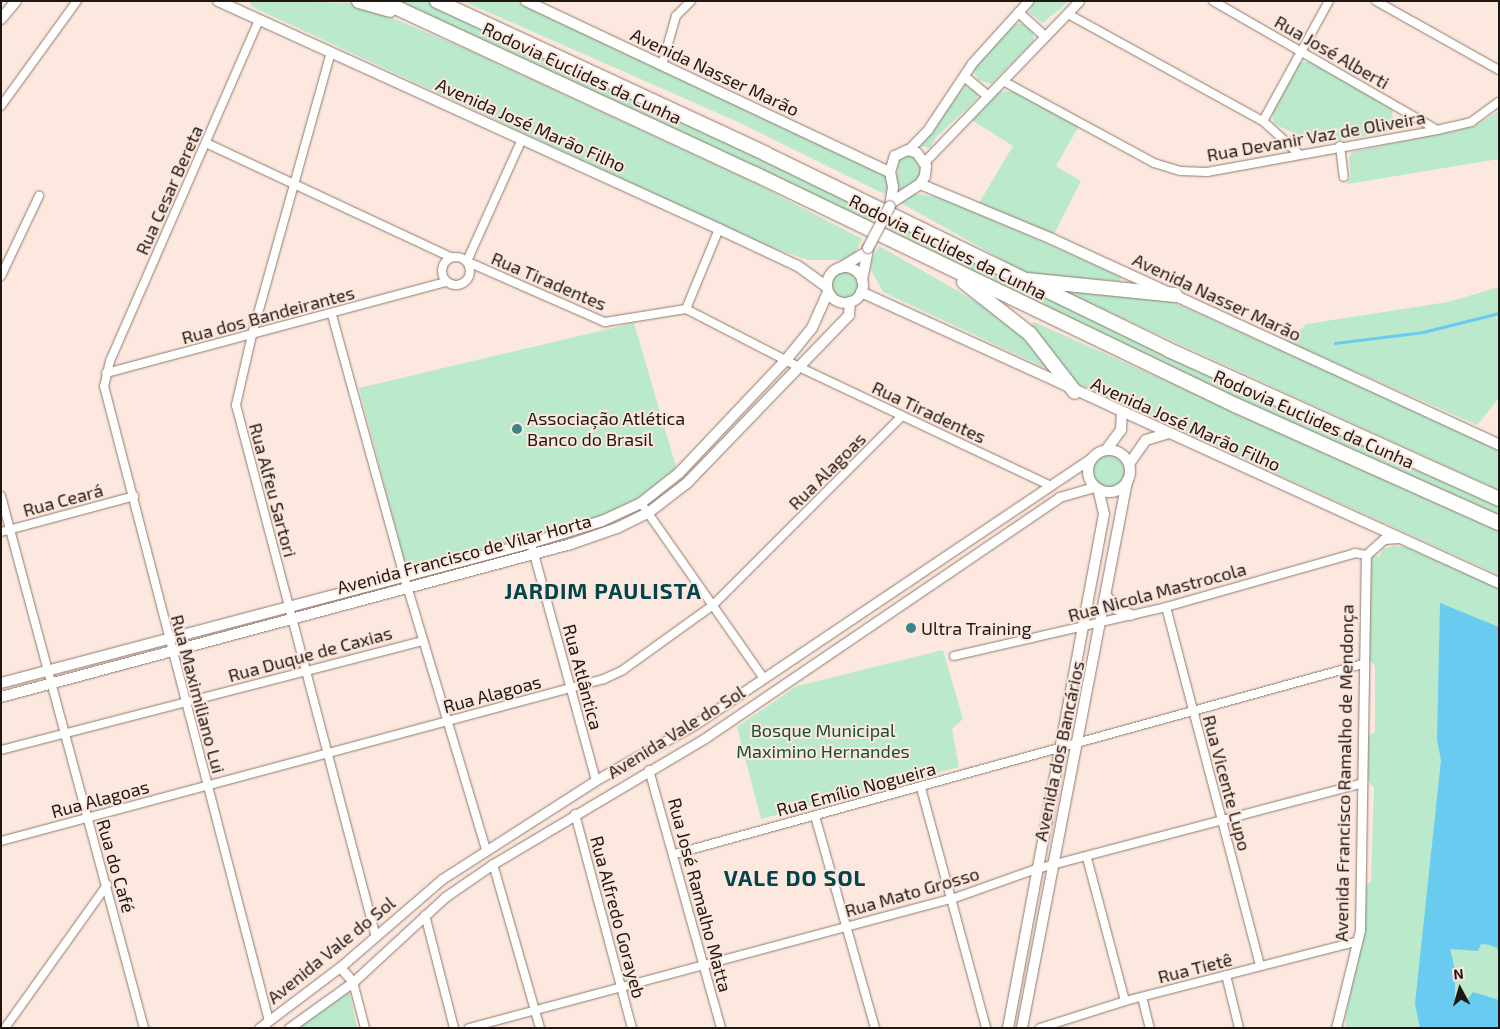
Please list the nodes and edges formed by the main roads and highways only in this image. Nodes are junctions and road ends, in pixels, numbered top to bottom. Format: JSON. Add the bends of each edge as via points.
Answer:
{"nodes":[{"id":1,"x":16,"y":1,"type":"edge"},
{"id":2,"x":218,"y":1,"type":"edge"},
{"id":3,"x":359,"y":1,"type":"edge"},
{"id":4,"x":382,"y":1,"type":"edge"},
{"id":5,"x":437,"y":1,"type":"edge"},
{"id":6,"x":526,"y":1,"type":"edge"},
{"id":7,"x":421,"y":18,"type":"junction"},
{"id":8,"x":1,"y":19,"type":"edge"},
{"id":9,"x":890,"y":172,"type":"junction"},
{"id":10,"x":920,"y":184,"type":"junction"},
{"id":11,"x":891,"y":204,"type":"junction"},
{"id":12,"x":868,"y":250,"type":"junction"},
{"id":13,"x":840,"y":268,"type":"junction"},
{"id":14,"x":951,"y":270,"type":"junction"},
{"id":15,"x":1019,"y":279,"type":"junction"},
{"id":16,"x":862,"y":280,"type":"junction"},
{"id":17,"x":827,"y":290,"type":"junction"},
{"id":18,"x":861,"y":292,"type":"junction"},
{"id":19,"x":1175,"y":295,"type":"junction"},
{"id":20,"x":850,"y":302,"type":"junction"},
{"id":21,"x":758,"y":390,"type":"junction"},
{"id":22,"x":1075,"y":392,"type":"junction"},
{"id":23,"x":767,"y":399,"type":"junction"},
{"id":24,"x":1122,"y":412,"type":"junction"},
{"id":25,"x":1169,"y":433,"type":"junction"},
{"id":26,"x":715,"y":436,"type":"junction"},
{"id":27,"x":724,"y":444,"type":"junction"},
{"id":28,"x":1499,"y":445,"type":"edge"},
{"id":29,"x":1107,"y":450,"type":"junction"},
{"id":30,"x":1129,"y":464,"type":"junction"},
{"id":31,"x":1127,"y":481,"type":"junction"},
{"id":32,"x":1097,"y":488,"type":"junction"},
{"id":33,"x":1499,"y":499,"type":"edge"},
{"id":34,"x":1499,"y":524,"type":"edge"},
{"id":35,"x":533,"y":548,"type":"junction"},
{"id":36,"x":487,"y":560,"type":"junction"},
{"id":37,"x":1499,"y":583,"type":"edge"},
{"id":38,"x":1107,"y":597,"type":"junction"},
{"id":39,"x":1131,"y":615,"type":"road end"},
{"id":40,"x":5,"y":682,"type":"edge"},
{"id":41,"x":13,"y":694,"type":"junction"},
{"id":42,"x":1,"y":698,"type":"edge"},
{"id":43,"x":1008,"y":1028,"type":"edge"},
{"id":44,"x":1022,"y":1028,"type":"edge"}],
"edges":[{"from":1,"to":8,"type":"main road"},
{"from":2,"to":17,"type":"main road","name":"Avenida José Marão Filho","via":[[719,228],[798,266]]},
{"from":3,"to":7,"type":"highway"},
{"from":4,"to":7,"type":"highway","name":"Rodovia Euclides da Cunha"},
{"from":5,"to":15,"type":"highway","name":"Rodovia Euclides da Cunha","via":[[766,154]]},
{"from":6,"to":9,"type":"main road","name":"Avenida Nasser Marão"},
{"from":7,"to":14,"type":"highway","name":"Rodovia Euclides da Cunha"},
{"from":9,"to":10,"type":"main road","via":[[895,156],[908,150],[917,153],[925,161],[927,171]]},
{"from":9,"to":11,"type":"main road"},
{"from":10,"to":11,"type":"main road"},
{"from":10,"to":19,"type":"main road","name":"Avenida Nasser Marão","via":[[1052,238]]},
{"from":11,"to":12,"type":"main road","bridge":true},
{"from":12,"to":13,"type":"main road"},
{"from":12,"to":16,"type":"main road"},
{"from":13,"to":16,"type":"main road","via":[[856,271]]},
{"from":13,"to":17,"type":"main road","via":[[828,278]]},
{"from":14,"to":22,"type":"highway","via":[[1030,334]]},
{"from":14,"to":34,"type":"highway","name":"Rodovia Euclides da Cunha","via":[[1235,405]]},
{"from":15,"to":19,"type":"highway"},
{"from":15,"to":33,"type":"highway","name":"Rodovia Euclides da Cunha"},
{"from":16,"to":18,"type":"main road"},
{"from":17,"to":20,"type":"main road","via":[[837,302]]},
{"from":17,"to":21,"type":"main road","name":"Avenida Francisco de Vilar Horta","via":[[812,328]]},
{"from":18,"to":20,"type":"main road"},
{"from":18,"to":22,"type":"main road","name":"Avenida José Marão Filho"},
{"from":19,"to":28,"type":"main road","name":"Avenida Nasser Marão"},
{"from":20,"to":23,"type":"main road","name":"Avenida Francisco de Vilar Horta","via":[[849,315]]},
{"from":21,"to":23,"type":"main road"},
{"from":21,"to":26,"type":"main road","name":"Avenida Francisco de Vilar Horta"},
{"from":22,"to":24,"type":"main road","name":"Avenida José Marão Filho"},
{"from":23,"to":27,"type":"main road","name":"Avenida Francisco de Vilar Horta"},
{"from":24,"to":25,"type":"main road","name":"Avenida José Marão Filho"},
{"from":24,"to":29,"type":"main road","via":[[1120,430]]},
{"from":25,"to":30,"type":"main road","via":[[1146,440]]},
{"from":25,"to":37,"type":"main road","name":"Avenida José Marão Filho"},
{"from":26,"to":27,"type":"main road"},
{"from":26,"to":35,"type":"main road","name":"Avenida Francisco de Vilar Horta","via":[[679,473],[641,502]]},
{"from":27,"to":35,"type":"main road","name":"Avenida Francisco de Vilar Horta","via":[[687,484],[648,513],[617,528]]},
{"from":29,"to":30,"type":"main road","via":[[1118,452]]},
{"from":29,"to":32,"type":"main road","via":[[1091,458],[1088,476]]},
{"from":30,"to":31,"type":"main road"},
{"from":31,"to":32,"type":"main road","via":[[1118,490]]},
{"from":31,"to":38,"type":"main road","name":"Avenida dos Bancários"},
{"from":32,"to":43,"type":"main road","name":"Avenida dos Bancários","via":[[1104,514]]},
{"from":35,"to":36,"type":"main road","name":"Avenida Francisco de Vilar Horta"},
{"from":36,"to":40,"type":"main road","name":"Avenida Francisco de Vilar Horta","via":[[404,576]]},
{"from":36,"to":41,"type":"main road","name":"Avenida Francisco de Vilar Horta","via":[[407,587]]},
{"from":38,"to":39,"type":"main road","via":[[1117,609]]},
{"from":38,"to":44,"type":"main road","name":"Avenida dos Bancários"},
{"from":40,"to":41,"type":"main road"},
{"from":41,"to":42,"type":"main road","name":"Avenida Francisco de Vilar Horta"}]}
